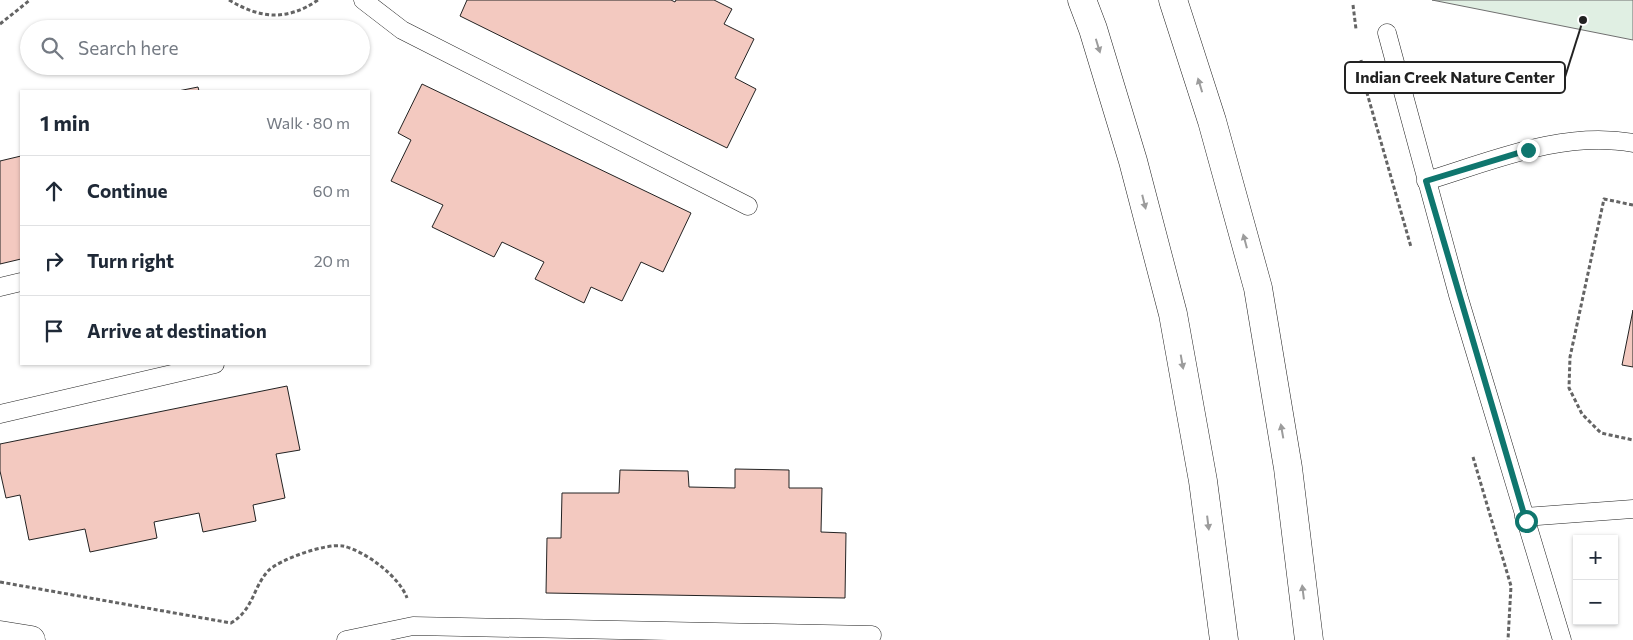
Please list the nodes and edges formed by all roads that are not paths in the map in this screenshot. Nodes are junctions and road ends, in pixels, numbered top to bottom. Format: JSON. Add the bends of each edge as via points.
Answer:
{"nodes":[{"id":1,"x":363,"y":0,"type":"edge"},
{"id":2,"x":1082,"y":0,"type":"edge"},
{"id":3,"x":1173,"y":0,"type":"edge"},
{"id":4,"x":1387,"y":33,"type":"dead end"},
{"id":5,"x":1633,"y":143,"type":"edge"},
{"id":6,"x":1426,"y":181,"type":"junction"},
{"id":7,"x":748,"y":206,"type":"dead end"},
{"id":8,"x":20,"y":282,"type":"edge"},
{"id":9,"x":0,"y":287,"type":"edge"},
{"id":10,"x":211,"y":365,"type":"edge"},
{"id":11,"x":0,"y":414,"type":"edge"},
{"id":12,"x":1633,"y":509,"type":"edge"},
{"id":13,"x":1524,"y":517,"type":"junction"},
{"id":14,"x":0,"y":635,"type":"edge"},
{"id":15,"x":872,"y":635,"type":"dead end"},
{"id":16,"x":31,"y":640,"type":"edge"},
{"id":17,"x":346,"y":640,"type":"edge"},
{"id":18,"x":1224,"y":640,"type":"edge"},
{"id":19,"x":1309,"y":640,"type":"edge"},
{"id":20,"x":1562,"y":640,"type":"edge"}],
"edges":[{"from":1,"to":7,"type":"lane","via":[[402,30]]},
{"from":2,"to":18,"type":"main road","one_way":true,"via":[[1134,161],[1173,314],[1203,480]]},
{"from":19,"to":3,"type":"main road","one_way":true,"via":[[1288,468],[1258,288],[1212,121]]},
{"from":4,"to":6,"type":"lane"},
{"from":5,"to":6,"type":"lane","via":[[1588,139],[1563,142]]},
{"from":6,"to":13,"type":"lane"},
{"from":8,"to":9,"type":"lane"},
{"from":10,"to":11,"type":"lane"},
{"from":12,"to":13,"type":"lane"},
{"from":13,"to":20,"type":"lane"},
{"from":14,"to":16,"type":"main road"},
{"from":15,"to":17,"type":"lane","via":[[413,626]]}]}
